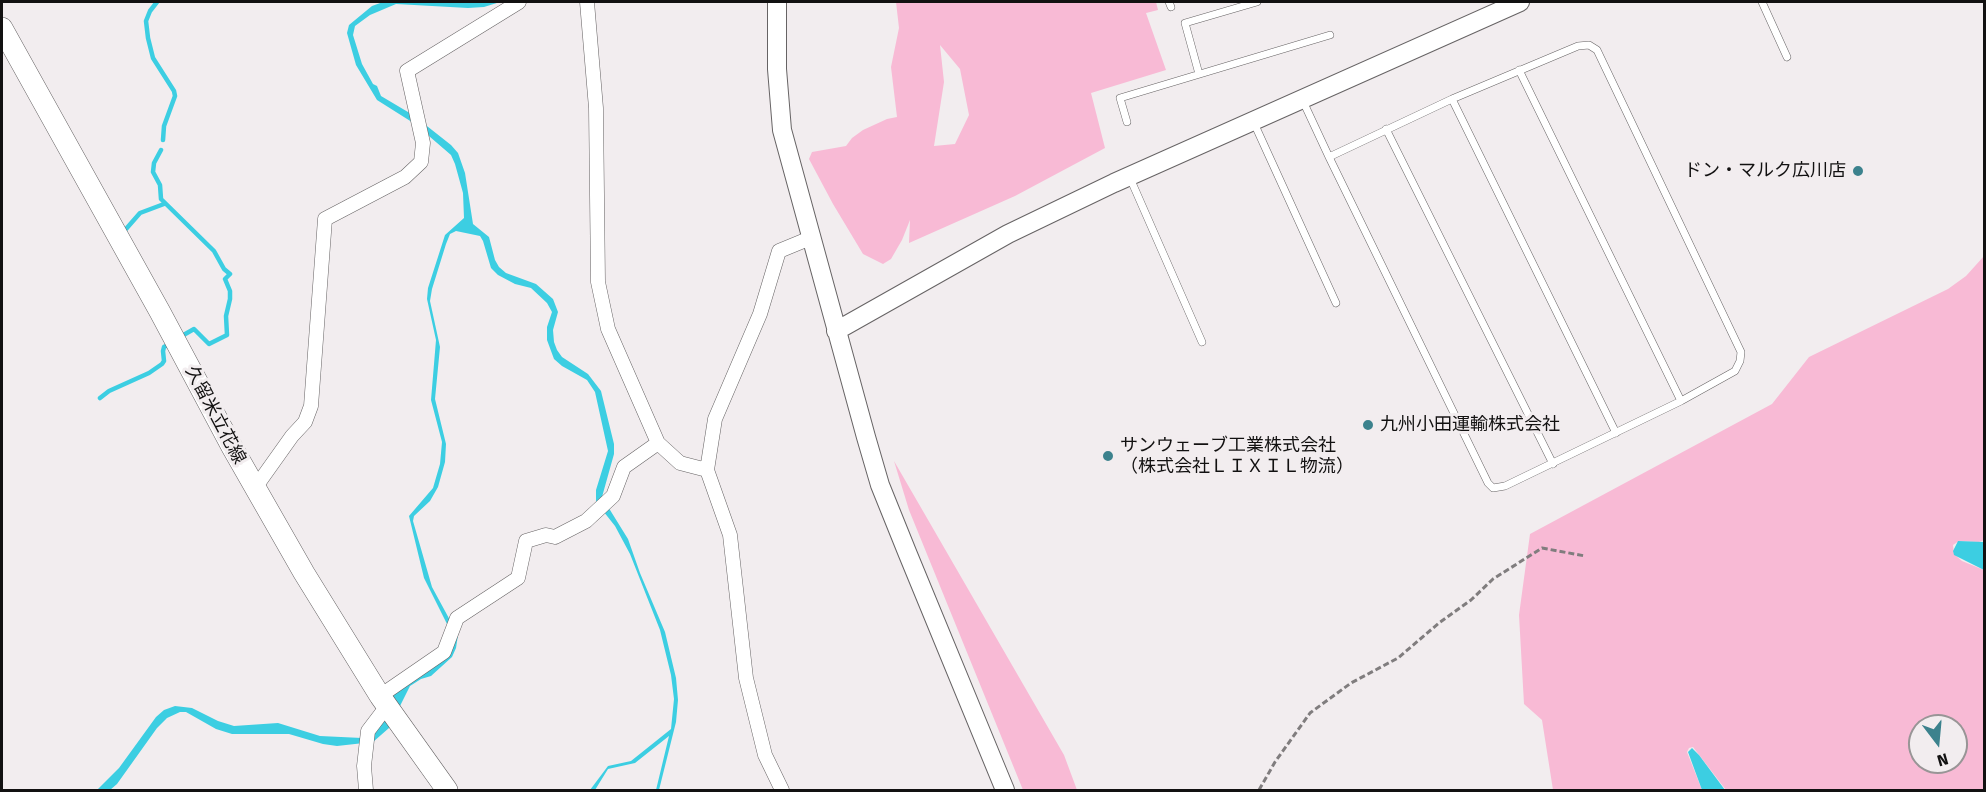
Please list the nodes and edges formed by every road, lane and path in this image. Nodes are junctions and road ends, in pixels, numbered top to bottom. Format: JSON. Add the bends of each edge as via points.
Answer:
{"nodes":[{"id":1,"x":519,"y":2,"type":"edge"},
{"id":2,"x":587,"y":2,"type":"edge"},
{"id":3,"x":777,"y":2,"type":"edge"},
{"id":4,"x":1257,"y":2,"type":"edge"},
{"id":5,"x":1520,"y":2,"type":"edge"},
{"id":6,"x":1762,"y":2,"type":"edge"},
{"id":7,"x":2,"y":28,"type":"edge"},
{"id":8,"x":1330,"y":35,"type":"dead end"},
{"id":9,"x":1787,"y":57,"type":"dead end"},
{"id":10,"x":1520,"y":70,"type":"junction"},
{"id":11,"x":1199,"y":74,"type":"junction"},
{"id":12,"x":1302,"y":99,"type":"junction"},
{"id":13,"x":1452,"y":99,"type":"junction"},
{"id":14,"x":1253,"y":121,"type":"junction"},
{"id":15,"x":1127,"y":122,"type":"dead end"},
{"id":16,"x":1386,"y":129,"type":"junction"},
{"id":17,"x":1329,"y":157,"type":"junction"},
{"id":18,"x":1129,"y":176,"type":"junction"},
{"id":19,"x":813,"y":237,"type":"junction"},
{"id":20,"x":1336,"y":303,"type":"dead end"},
{"id":21,"x":836,"y":331,"type":"junction"},
{"id":22,"x":1202,"y":342,"type":"dead end"},
{"id":23,"x":1681,"y":401,"type":"junction"},
{"id":24,"x":1616,"y":433,"type":"junction"},
{"id":25,"x":658,"y":443,"type":"junction"},
{"id":26,"x":1553,"y":464,"type":"junction"},
{"id":27,"x":706,"y":470,"type":"junction"},
{"id":28,"x":255,"y":488,"type":"junction"},
{"id":29,"x":1585,"y":556,"type":"dead end"},
{"id":30,"x":383,"y":701,"type":"junction"},
{"id":31,"x":366,"y":790,"type":"edge"},
{"id":32,"x":447,"y":790,"type":"edge"},
{"id":33,"x":782,"y":790,"type":"edge"},
{"id":34,"x":1005,"y":790,"type":"edge"},
{"id":35,"x":1259,"y":790,"type":"edge"}],
"edges":[{"from":1,"to":28,"type":"street","via":[[407,71],[423,143],[421,162],[405,177],[325,219],[311,406],[305,422]]},
{"from":2,"to":25,"type":"street","via":[[596,108],[598,282],[608,328]]},
{"from":3,"to":19,"type":"street","via":[[782,130]]},
{"from":4,"to":11,"type":"lane","via":[[1185,23]]},
{"from":5,"to":12,"type":"street"},
{"from":6,"to":9,"type":"lane"},
{"from":7,"to":28,"type":"main road","name":"久留米立花線"},
{"from":8,"to":11,"type":"lane"},
{"from":10,"to":13,"type":"lane"},
{"from":10,"to":23,"type":"lane"},
{"from":10,"to":23,"type":"lane","via":[[1578,46],[1589,45],[1597,50],[1741,352],[1735,371]]},
{"from":11,"to":15,"type":"lane","via":[[1120,98]]},
{"from":12,"to":14,"type":"street"},
{"from":12,"to":17,"type":"lane"},
{"from":13,"to":16,"type":"lane"},
{"from":13,"to":24,"type":"lane"},
{"from":14,"to":18,"type":"street"},
{"from":14,"to":20,"type":"lane"},
{"from":16,"to":17,"type":"lane"},
{"from":16,"to":26,"type":"lane"},
{"from":17,"to":26,"type":"lane","via":[[1488,483],[1493,488],[1505,486]]},
{"from":18,"to":21,"type":"street","via":[[1008,234]]},
{"from":18,"to":22,"type":"lane"},
{"from":19,"to":21,"type":"street"},
{"from":19,"to":27,"type":"street","via":[[779,250],[760,314],[715,419]]},
{"from":21,"to":34,"type":"street","via":[[880,485]]},
{"from":23,"to":24,"type":"lane"},
{"from":24,"to":26,"type":"lane"},
{"from":25,"to":27,"type":"street","via":[[680,463]]},
{"from":25,"to":30,"type":"street","via":[[624,467],[613,496],[586,521],[555,537],[546,535],[526,541],[518,578],[456,619],[444,652]]},
{"from":27,"to":33,"type":"street","via":[[730,535],[746,678],[765,755]]},
{"from":28,"to":30,"type":"main road","name":"久留米立花線"},
{"from":29,"to":35,"type":"path","via":[[1542,548],[1493,579],[1398,658],[1351,683],[1310,713]]},
{"from":30,"to":31,"type":"street","via":[[368,731]]},
{"from":30,"to":32,"type":"main road","name":"久留米立花線"}]}
